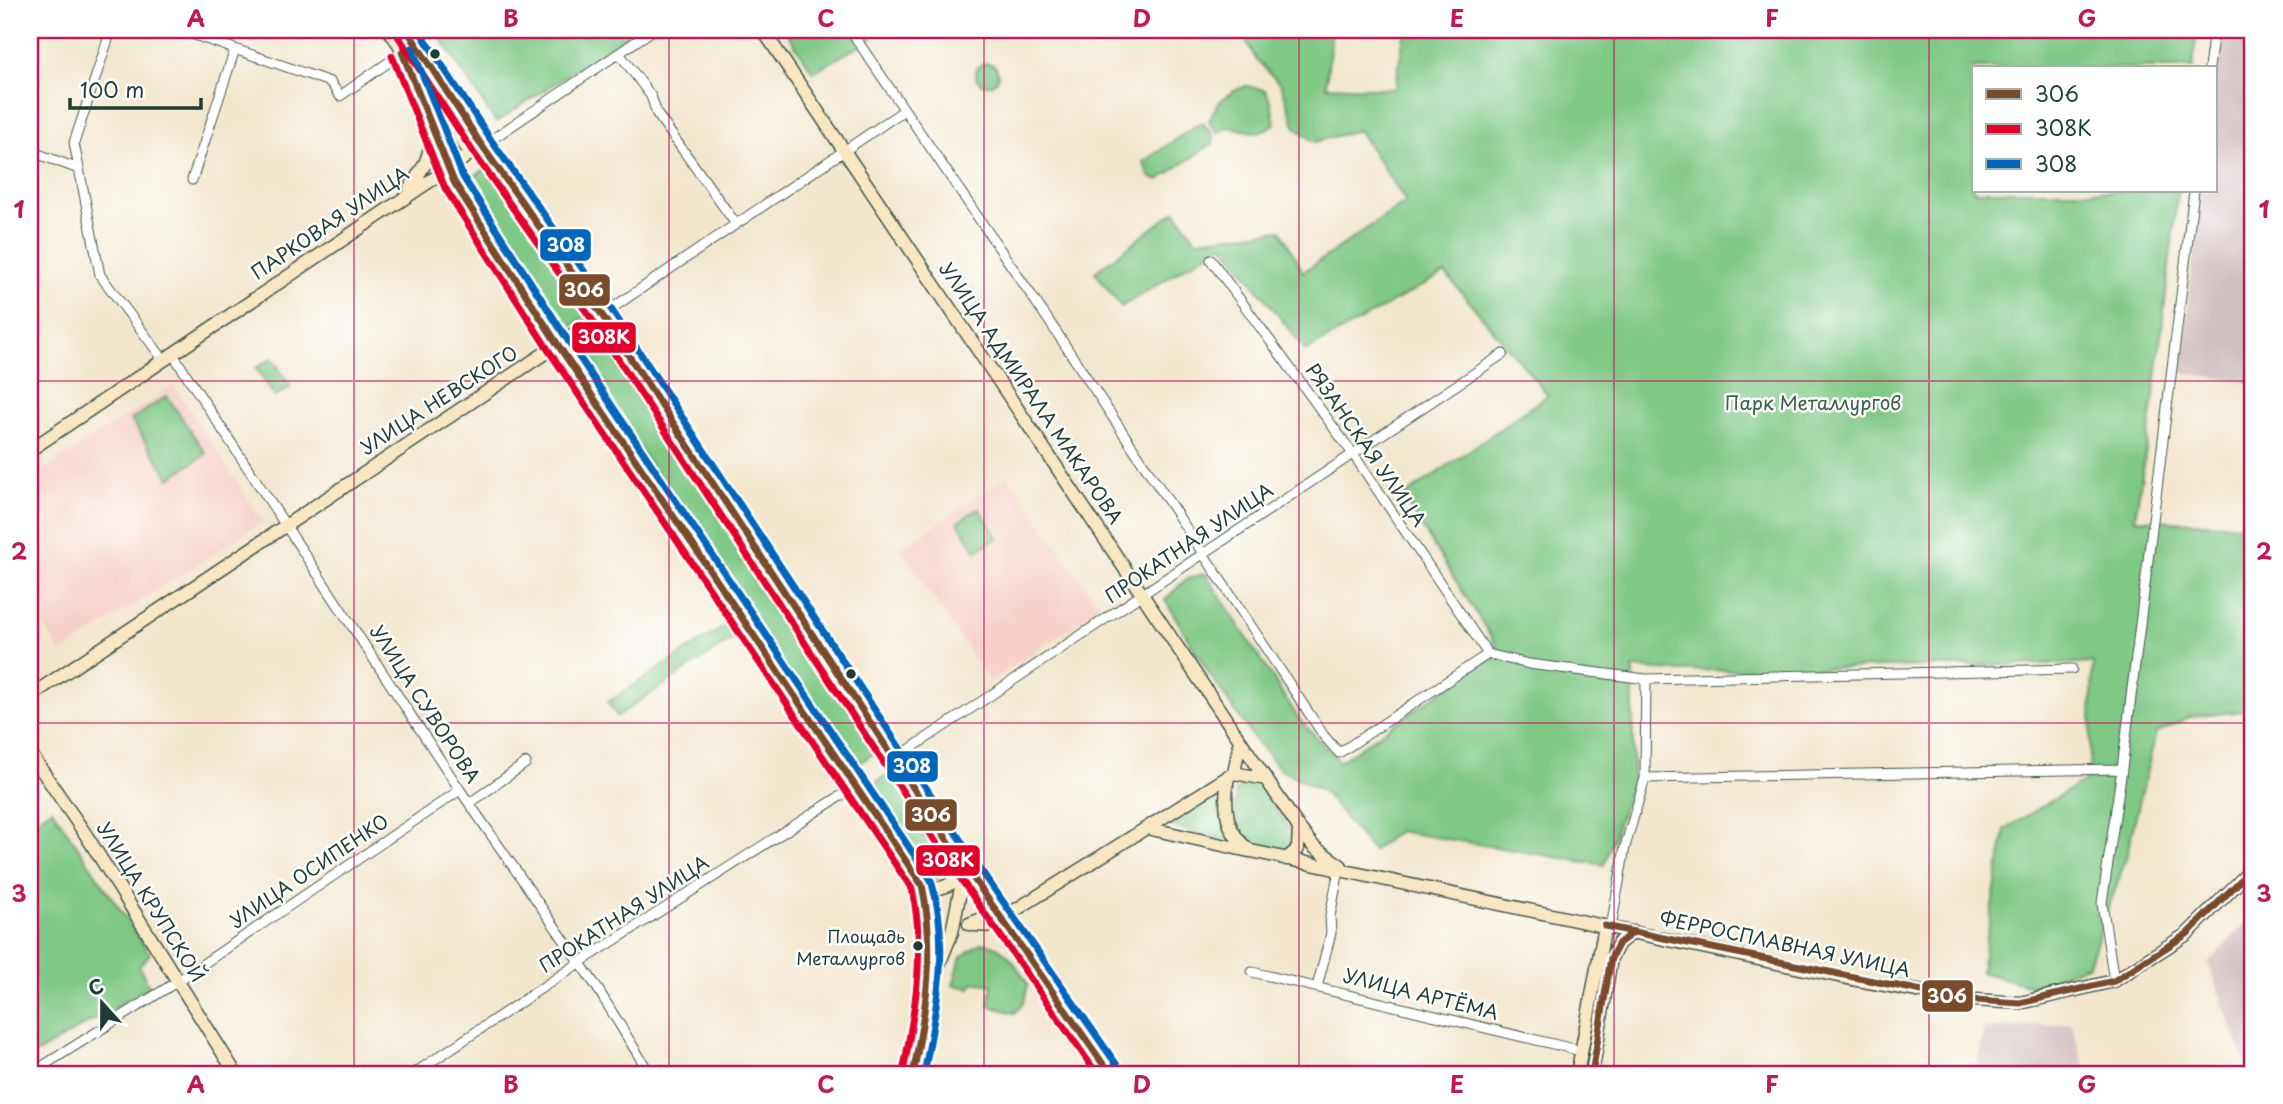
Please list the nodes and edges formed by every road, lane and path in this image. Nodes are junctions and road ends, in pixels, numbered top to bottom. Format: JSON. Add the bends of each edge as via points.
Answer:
{"nodes":[{"id":1,"x":111,"y":30,"type":"edge"},
{"id":2,"x":180,"y":30,"type":"edge"},
{"id":3,"x":389,"y":30,"type":"edge"},
{"id":4,"x":407,"y":30,"type":"edge"},
{"id":5,"x":432,"y":30,"type":"edge"},
{"id":6,"x":653,"y":30,"type":"edge"},
{"id":7,"x":763,"y":30,"type":"edge"},
{"id":8,"x":850,"y":30,"type":"edge"},
{"id":9,"x":2214,"y":30,"type":"edge"},
{"id":10,"x":415,"y":41,"type":"junction"},
{"id":11,"x":401,"y":48,"type":"junction"},
{"id":12,"x":235,"y":49,"type":"junction"},
{"id":13,"x":619,"y":53,"type":"junction"},
{"id":14,"x":2209,"y":66,"type":"edge"},
{"id":15,"x":903,"y":111,"type":"junction"},
{"id":16,"x":435,"y":133,"type":"junction"},
{"id":17,"x":476,"y":149,"type":"junction"},
{"id":18,"x":844,"y":150,"type":"junction"},
{"id":19,"x":30,"y":151,"type":"edge"},
{"id":20,"x":448,"y":166,"type":"junction"},
{"id":21,"x":79,"y":169,"type":"junction"},
{"id":22,"x":192,"y":180,"type":"dead end"},
{"id":23,"x":2194,"y":192,"type":"edge"},
{"id":24,"x":406,"y":194,"type":"junction"},
{"id":25,"x":736,"y":224,"type":"junction"},
{"id":26,"x":1211,"y":260,"type":"dead end"},
{"id":27,"x":602,"y":315,"type":"junction"},
{"id":28,"x":558,"y":345,"type":"junction"},
{"id":29,"x":1503,"y":354,"type":"dead end"},
{"id":30,"x":168,"y":356,"type":"junction"},
{"id":31,"x":30,"y":450,"type":"edge"},
{"id":32,"x":1353,"y":454,"type":"junction"},
{"id":33,"x":286,"y":525,"type":"junction"},
{"id":34,"x":1202,"y":555,"type":"junction"},
{"id":35,"x":1143,"y":595,"type":"junction"},
{"id":36,"x":1488,"y":654,"type":"junction"},
{"id":37,"x":2072,"y":669,"type":"dead end"},
{"id":38,"x":1646,"y":679,"type":"junction"},
{"id":39,"x":30,"y":696,"type":"edge"},
{"id":40,"x":1240,"y":742,"type":"junction"},
{"id":41,"x":30,"y":753,"type":"edge"},
{"id":42,"x":895,"y":759,"type":"junction"},
{"id":43,"x":526,"y":763,"type":"dead end"},
{"id":44,"x":2123,"y":769,"type":"junction"},
{"id":45,"x":1231,"y":775,"type":"junction"},
{"id":46,"x":1645,"y":778,"type":"junction"},
{"id":47,"x":1266,"y":779,"type":"junction"},
{"id":48,"x":856,"y":786,"type":"junction"},
{"id":49,"x":460,"y":790,"type":"junction"},
{"id":50,"x":470,"y":803,"type":"junction"},
{"id":51,"x":1147,"y":828,"type":"junction"},
{"id":52,"x":1298,"y":828,"type":"junction"},
{"id":53,"x":1251,"y":851,"type":"junction"},
{"id":54,"x":1286,"y":859,"type":"junction"},
{"id":55,"x":965,"y":867,"type":"junction"},
{"id":56,"x":2253,"y":868,"type":"edge"},
{"id":57,"x":1339,"y":870,"type":"junction"},
{"id":58,"x":1354,"y":873,"type":"junction"},
{"id":59,"x":922,"y":885,"type":"junction"},
{"id":60,"x":999,"y":912,"type":"junction"},
{"id":61,"x":969,"y":924,"type":"junction"},
{"id":62,"x":1608,"y":927,"type":"junction"},
{"id":63,"x":952,"y":932,"type":"junction"},
{"id":64,"x":1634,"y":932,"type":"junction"},
{"id":65,"x":1019,"y":940,"type":"junction"},
{"id":66,"x":930,"y":955,"type":"junction"},
{"id":67,"x":579,"y":963,"type":"junction"},
{"id":68,"x":1252,"y":972,"type":"dead end"},
{"id":69,"x":177,"y":981,"type":"junction"},
{"id":70,"x":2114,"y":981,"type":"junction"},
{"id":71,"x":930,"y":986,"type":"junction"},
{"id":72,"x":1317,"y":987,"type":"junction"},
{"id":73,"x":1581,"y":1051,"type":"junction"},
{"id":74,"x":30,"y":1074,"type":"edge"},
{"id":75,"x":236,"y":1074,"type":"edge"},
{"id":76,"x":413,"y":1074,"type":"edge"},
{"id":77,"x":650,"y":1074,"type":"edge"},
{"id":78,"x":913,"y":1074,"type":"edge"},
{"id":79,"x":1110,"y":1074,"type":"edge"},
{"id":80,"x":1577,"y":1074,"type":"edge"},
{"id":81,"x":1592,"y":1074,"type":"edge"}],
"edges":[{"from":1,"to":21,"type":"street","name":"УЛИЦА СУВОРОВА","via":[[74,143]]},
{"from":2,"to":12,"type":"street"},
{"from":3,"to":11,"type":"main road"},
{"from":4,"to":10,"type":"main road"},
{"from":5,"to":10,"type":"street"},
{"from":6,"to":13,"type":"street","name":"ПАРКОВАЯ УЛИЦА"},
{"from":7,"to":18,"type":"main road","name":"УЛИЦА АДМИРАЛА МАКАРОВА"},
{"from":8,"to":15,"type":"street"},
{"from":9,"to":14,"type":"street"},
{"from":10,"to":17,"type":"main road"},
{"from":11,"to":12,"type":"street","via":[[340,96],[330,82]]},
{"from":11,"to":16,"type":"main road"},
{"from":11,"to":17,"type":"main road"},
{"from":12,"to":22,"type":"street"},
{"from":13,"to":17,"type":"street","name":"ПАРКОВАЯ УЛИЦА"},
{"from":13,"to":25,"type":"street"},
{"from":15,"to":18,"type":"street","name":"УЛИЦА НЕВСКОГО"},
{"from":15,"to":34,"type":"street","via":[[1051,324]]},
{"from":16,"to":20,"type":"main road"},
{"from":16,"to":24,"type":"main road","via":[[425,164]]},
{"from":17,"to":20,"type":"main road","name":"ПАРКОВАЯ УЛИЦА"},
{"from":17,"to":27,"type":"main road"},
{"from":18,"to":25,"type":"street","name":"УЛИЦА НЕВСКОГО"},
{"from":18,"to":35,"type":"main road","name":"УЛИЦА АДМИРАЛА МАКАРОВА"},
{"from":19,"to":21,"type":"street"},
{"from":20,"to":24,"type":"main road","name":"ПАРКОВАЯ УЛИЦА"},
{"from":20,"to":28,"type":"main road"},
{"from":21,"to":30,"type":"street","name":"УЛИЦА СУВОРОВА","via":[[100,275]]},
{"from":23,"to":44,"type":"street"},
{"from":24,"to":30,"type":"main road","name":"ПАРКОВАЯ УЛИЦА"},
{"from":25,"to":27,"type":"street","name":"УЛИЦА НЕВСКОГО"},
{"from":26,"to":32,"type":"street","name":"РЯЗАНСКАЯ УЛИЦА"},
{"from":27,"to":28,"type":"main road","name":"УЛИЦА НЕВСКОГО"},
{"from":27,"to":42,"type":"main road"},
{"from":28,"to":33,"type":"main road","name":"УЛИЦА НЕВСКОГО"},
{"from":28,"to":48,"type":"main road"},
{"from":29,"to":32,"type":"street","name":"ПРОКАТНАЯ УЛИЦА"},
{"from":30,"to":31,"type":"main road","name":"ПАРКОВАЯ УЛИЦА"},
{"from":30,"to":33,"type":"street","name":"УЛИЦА СУВОРОВА"},
{"from":32,"to":34,"type":"street","name":"ПРОКАТНАЯ УЛИЦА"},
{"from":32,"to":36,"type":"street","name":"РЯЗАНСКАЯ УЛИЦА"},
{"from":33,"to":39,"type":"main road","name":"УЛИЦА НЕВСКОГО"},
{"from":33,"to":49,"type":"street","name":"УЛИЦА СУВОРОВА"},
{"from":34,"to":35,"type":"street","name":"ПРОКАТНАЯ УЛИЦА"},
{"from":34,"to":36,"type":"street","via":[[1339,752]]},
{"from":35,"to":40,"type":"main road","name":"УЛИЦА АДМИРАЛА МАКАРОВА"},
{"from":35,"to":42,"type":"street","name":"ПРОКАТНАЯ УЛИЦА"},
{"from":36,"to":38,"type":"street"},
{"from":37,"to":38,"type":"street"},
{"from":38,"to":46,"type":"street"},
{"from":40,"to":45,"type":"main road"},
{"from":40,"to":47,"type":"main road","name":"УЛИЦА АДМИРАЛА МАКАРОВА"},
{"from":41,"to":69,"type":"main road","name":"УЛИЦА КРУПСКОЙ"},
{"from":42,"to":55,"type":"main road"},
{"from":43,"to":50,"type":"street"},
{"from":44,"to":46,"type":"street"},
{"from":44,"to":70,"type":"street","via":[[2102,903]]},
{"from":45,"to":47,"type":"main road"},
{"from":45,"to":51,"type":"main road"},
{"from":45,"to":53,"type":"main road","via":[[1227,820]]},
{"from":46,"to":62,"type":"street"},
{"from":47,"to":52,"type":"main road","name":"УЛИЦА АДМИРАЛА МАКАРОВА"},
{"from":48,"to":59,"type":"main road"},
{"from":48,"to":67,"type":"street","name":"ПРОКАТНАЯ УЛИЦА"},
{"from":49,"to":50,"type":"street","name":"УЛИЦА СУВОРОВА"},
{"from":49,"to":69,"type":"street","name":"УЛИЦА ОСИПЕНКО"},
{"from":50,"to":67,"type":"street","name":"УЛИЦА СУВОРОВА"},
{"from":51,"to":53,"type":"main road"},
{"from":51,"to":60,"type":"main road","via":[[1014,911]]},
{"from":52,"to":54,"type":"main road","via":[[1298,849]]},
{"from":52,"to":58,"type":"main road","via":[[1323,855]]},
{"from":53,"to":54,"type":"main road","name":"ФЕРРОСПЛАВНАЯ УЛИЦА"},
{"from":54,"to":57,"type":"main road","name":"ФЕРРОСПЛАВНАЯ УЛИЦА"},
{"from":55,"to":59,"type":"main road","via":[[947,887],[935,890]]},
{"from":55,"to":60,"type":"main road"},
{"from":55,"to":63,"type":"main road"},
{"from":56,"to":70,"type":"main road","name":"ФЕРРОСПЛАВНАЯ УЛИЦА","via":[[2187,934]]},
{"from":57,"to":58,"type":"main road","name":"ФЕРРОСПЛАВНАЯ УЛИЦА"},
{"from":57,"to":72,"type":"street","via":[[1331,933]]},
{"from":58,"to":62,"type":"main road","name":"ФЕРРОСПЛАВНАЯ УЛИЦА"},
{"from":59,"to":66,"type":"main road"},
{"from":60,"to":61,"type":"main road"},
{"from":60,"to":65,"type":"main road"},
{"from":61,"to":63,"type":"main road"},
{"from":61,"to":65,"type":"main road","via":[[995,926]]},
{"from":62,"to":64,"type":"main road","name":"ФЕРРОСПЛАВНАЯ УЛИЦА"},
{"from":62,"to":73,"type":"main road"},
{"from":63,"to":66,"type":"main road"},
{"from":63,"to":71,"type":"main road"},
{"from":64,"to":70,"type":"main road","name":"ФЕРРОСПЛАВНАЯ УЛИЦА","via":[[1961,999],[2020,1003]]},
{"from":64,"to":81,"type":"main road","via":[[1619,943],[1611,958]]},
{"from":65,"to":79,"type":"main road"},
{"from":66,"to":71,"type":"main road"},
{"from":67,"to":76,"type":"street","name":"ПРОКАТНАЯ УЛИЦА"},
{"from":67,"to":77,"type":"street","name":"УЛИЦА СУВОРОВА"},
{"from":68,"to":72,"type":"street","name":"УЛИЦА АРТЁМА"},
{"from":69,"to":74,"type":"street","name":"УЛИЦА ОСИПЕНКО"},
{"from":69,"to":75,"type":"main road","name":"УЛИЦА КРУПСКОЙ"},
{"from":71,"to":78,"type":"main road"},
{"from":72,"to":73,"type":"street","name":"УЛИЦА АРТЁМА"},
{"from":73,"to":80,"type":"main road"}]}
